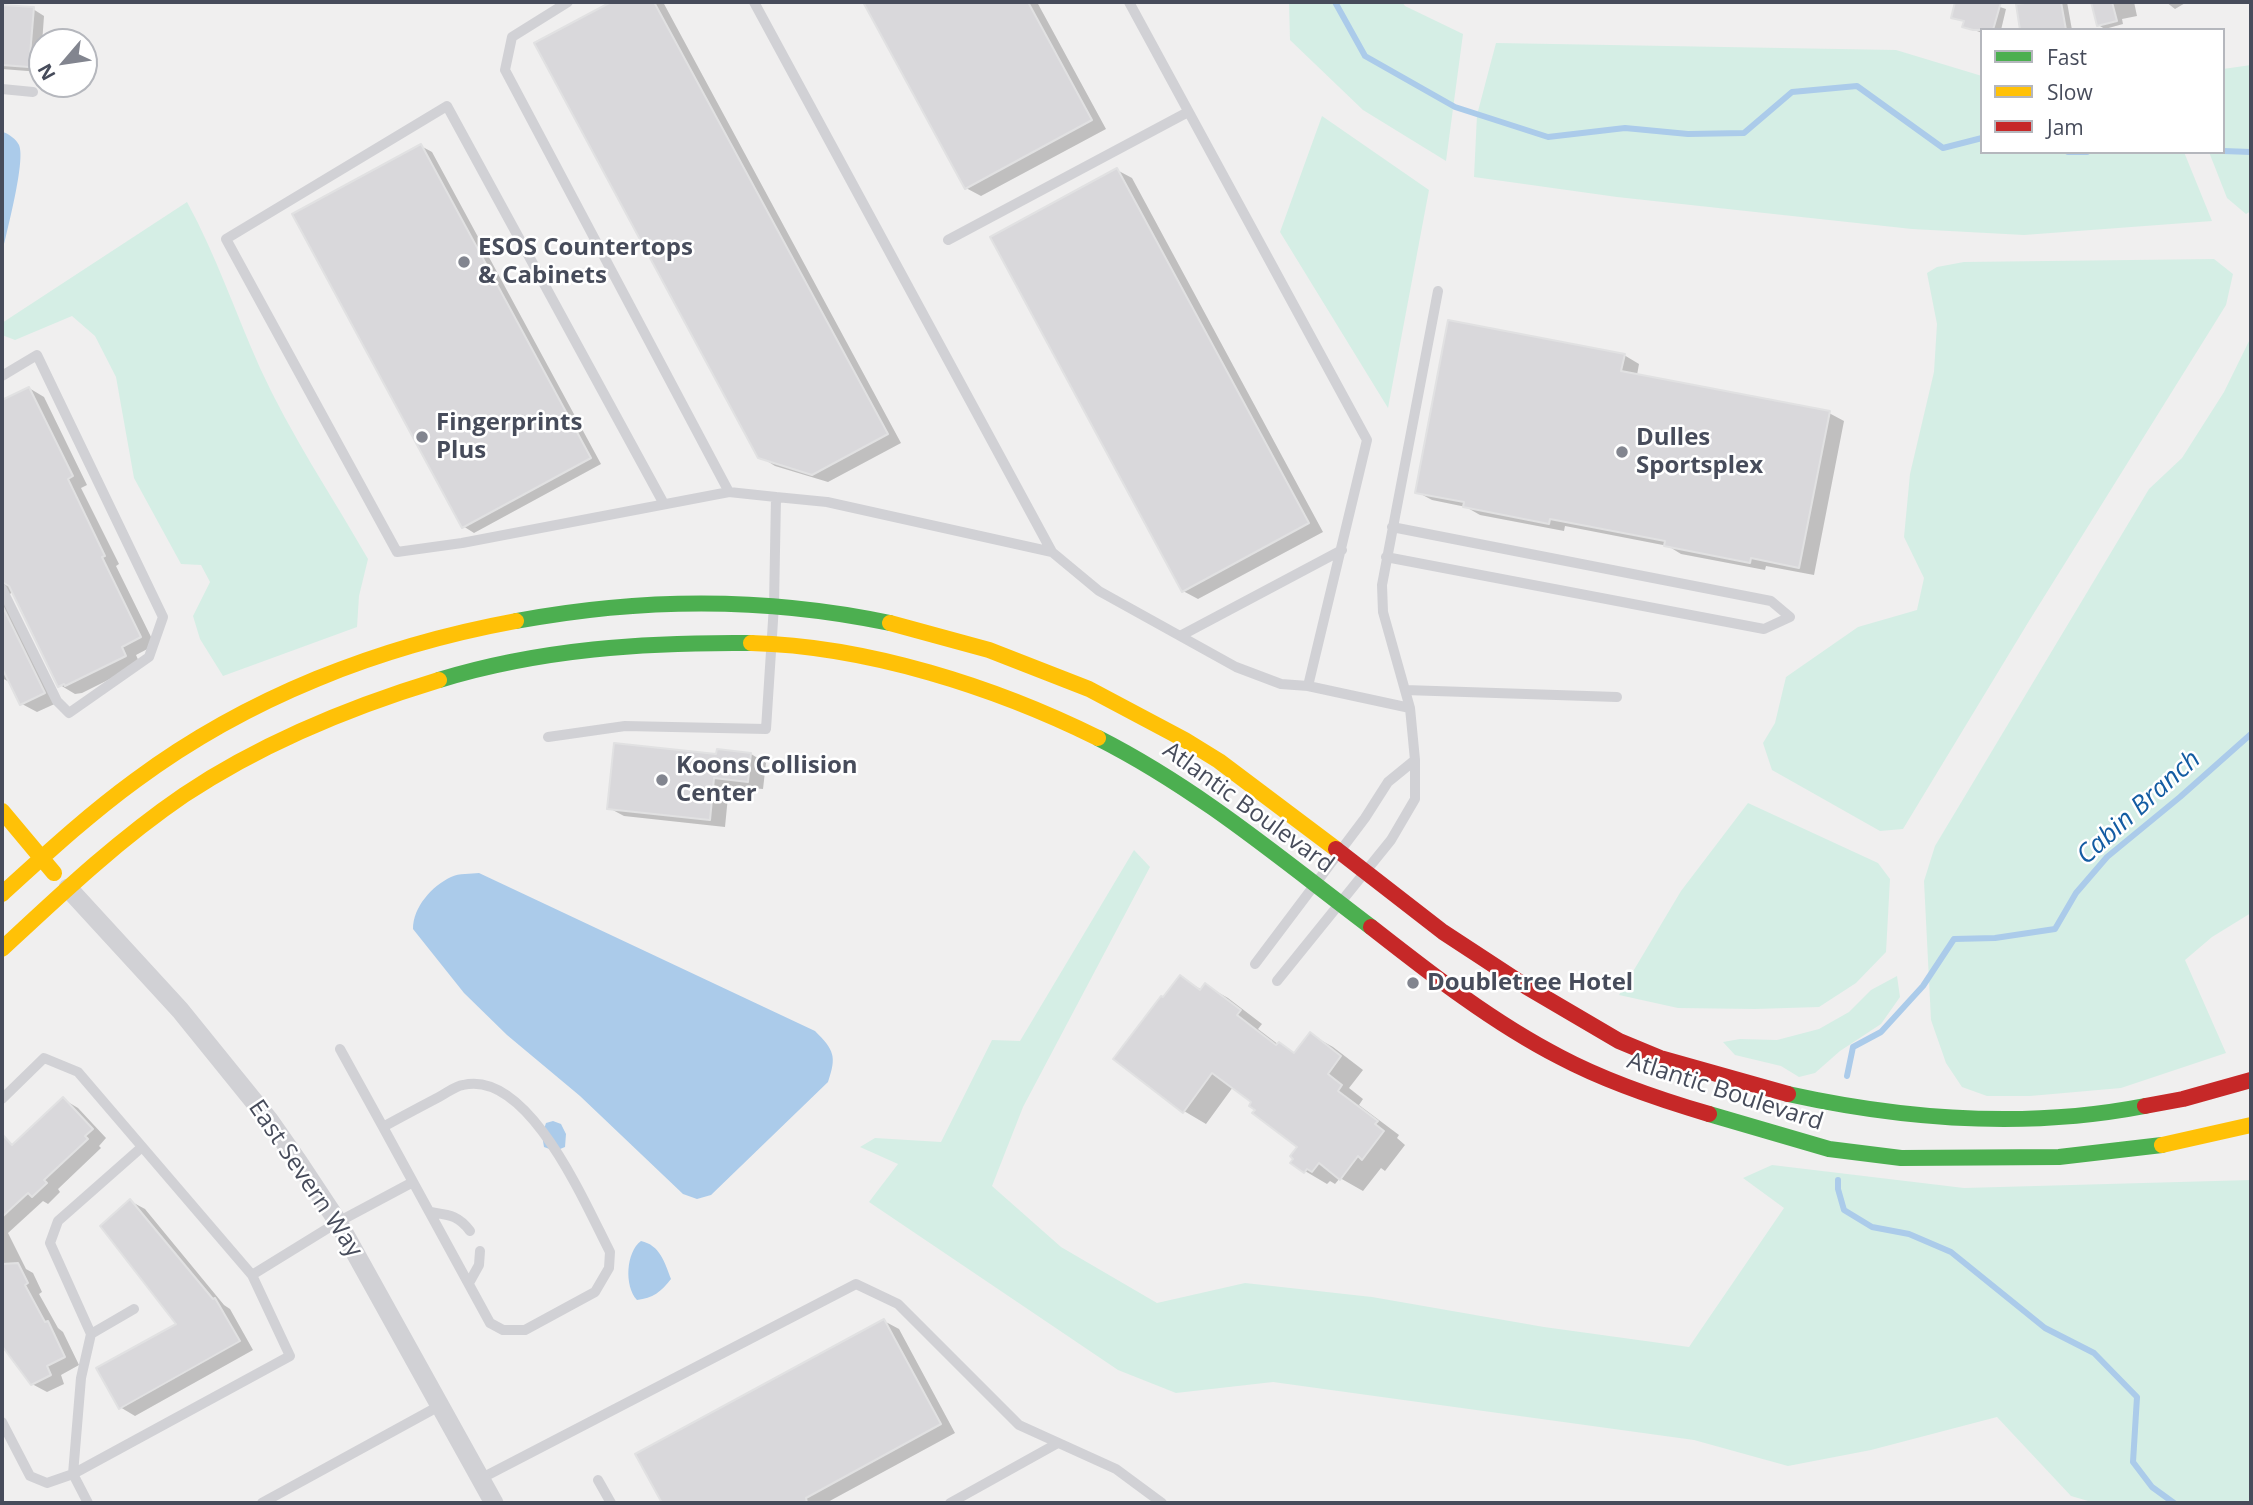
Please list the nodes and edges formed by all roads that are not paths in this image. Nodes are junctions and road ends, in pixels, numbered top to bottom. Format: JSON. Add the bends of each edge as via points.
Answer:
{"nodes":[{"id":1,"x":568,"y":2,"type":"edge"},
{"id":2,"x":754,"y":2,"type":"edge"},
{"id":3,"x":1129,"y":2,"type":"edge"},
{"id":4,"x":2,"y":89,"type":"edge"},
{"id":5,"x":28,"y":92,"type":"edge"},
{"id":6,"x":1188,"y":112,"type":"junction"},
{"id":7,"x":948,"y":240,"type":"dead end"},
{"id":8,"x":1438,"y":292,"type":"dead end"},
{"id":9,"x":2,"y":376,"type":"edge"},
{"id":10,"x":729,"y":492,"type":"junction"},
{"id":11,"x":776,"y":497,"type":"junction"},
{"id":12,"x":664,"y":504,"type":"junction"},
{"id":13,"x":1392,"y":527,"type":"junction"},
{"id":14,"x":1342,"y":550,"type":"junction"},
{"id":15,"x":1052,"y":552,"type":"junction"},
{"id":16,"x":1386,"y":556,"type":"junction"},
{"id":17,"x":2,"y":589,"type":"edge"},
{"id":18,"x":774,"y":605,"type":"junction"},
{"id":19,"x":1182,"y":635,"type":"junction"},
{"id":20,"x":771,"y":643,"type":"junction"},
{"id":21,"x":1308,"y":686,"type":"junction"},
{"id":22,"x":1405,"y":690,"type":"junction"},
{"id":23,"x":1617,"y":696,"type":"dead end"},
{"id":24,"x":1410,"y":708,"type":"junction"},
{"id":25,"x":548,"y":737,"type":"dead end"},
{"id":26,"x":1415,"y":760,"type":"junction"},
{"id":27,"x":2,"y":811,"type":"edge"},
{"id":28,"x":1338,"y":851,"type":"junction"},
{"id":29,"x":42,"y":858,"type":"junction"},
{"id":30,"x":1364,"y":873,"type":"junction"},
{"id":31,"x":1315,"y":884,"type":"junction"},
{"id":32,"x":68,"y":888,"type":"junction"},
{"id":33,"x":2,"y":894,"type":"edge"},
{"id":34,"x":1340,"y":903,"type":"junction"},
{"id":35,"x":2,"y":949,"type":"edge"},
{"id":36,"x":1255,"y":964,"type":"dead end"},
{"id":37,"x":1277,"y":981,"type":"dead end"},
{"id":38,"x":340,"y":1049,"type":"dead end"},
{"id":39,"x":2251,"y":1080,"type":"edge"},
{"id":40,"x":2,"y":1099,"type":"edge"},
{"id":41,"x":2251,"y":1125,"type":"edge"},
{"id":42,"x":383,"y":1128,"type":"junction"},
{"id":43,"x":142,"y":1147,"type":"junction"},
{"id":44,"x":413,"y":1182,"type":"junction"},
{"id":45,"x":430,"y":1212,"type":"junction"},
{"id":46,"x":338,"y":1222,"type":"junction"},
{"id":47,"x":470,"y":1231,"type":"dead end"},
{"id":48,"x":480,"y":1251,"type":"dead end"},
{"id":49,"x":252,"y":1275,"type":"junction"},
{"id":50,"x":468,"y":1283,"type":"junction"},
{"id":51,"x":134,"y":1309,"type":"dead end"},
{"id":52,"x":91,"y":1334,"type":"junction"},
{"id":53,"x":441,"y":1405,"type":"junction"},
{"id":54,"x":2,"y":1422,"type":"edge"},
{"id":55,"x":1058,"y":1443,"type":"junction"},
{"id":56,"x":73,"y":1474,"type":"junction"},
{"id":57,"x":480,"y":1479,"type":"junction"},
{"id":58,"x":598,"y":1480,"type":"dead end"},
{"id":59,"x":88,"y":1503,"type":"edge"},
{"id":60,"x":262,"y":1503,"type":"edge"},
{"id":61,"x":494,"y":1503,"type":"edge"},
{"id":62,"x":611,"y":1503,"type":"edge"},
{"id":63,"x":950,"y":1503,"type":"edge"},
{"id":64,"x":1162,"y":1503,"type":"edge"}],
"edges":[{"from":1,"to":10,"type":"lane","via":[[512,37],[505,70]]},
{"from":2,"to":15,"type":"lane"},
{"from":3,"to":6,"type":"lane"},
{"from":4,"to":5,"type":"lane"},
{"from":6,"to":7,"type":"lane"},
{"from":6,"to":14,"type":"lane","via":[[1367,440]]},
{"from":8,"to":13,"type":"lane"},
{"from":9,"to":17,"type":"lane","via":[[37,355],[163,617],[149,657],[69,713],[57,701]]},
{"from":10,"to":11,"type":"lane"},
{"from":10,"to":12,"type":"lane"},
{"from":11,"to":15,"type":"lane","via":[[827,502]]},
{"from":11,"to":18,"type":"lane"},
{"from":12,"to":12,"type":"lane","via":[[397,552],[226,239],[447,106]]},
{"from":13,"to":16,"type":"lane"},
{"from":13,"to":16,"type":"lane","via":[[1772,601],[1790,617],[1764,629]]},
{"from":14,"to":19,"type":"lane"},
{"from":14,"to":21,"type":"lane"},
{"from":15,"to":19,"type":"lane","via":[[1099,591]]},
{"from":16,"to":22,"type":"lane","via":[[1383,612]]},
{"from":18,"to":20,"type":"lane"},
{"from":18,"to":28,"type":"main road","name":"Atlantic Boulevard","via":[[960,640],[1059,676],[1185,740],[1240,775]]},
{"from":18,"to":29,"type":"main road","name":"Atlantic Boulevard","via":[[655,603],[570,609],[447,633],[395,650],[283,692],[211,732],[144,774]]},
{"from":19,"to":21,"type":"lane","via":[[1236,667],[1281,684]]},
{"from":20,"to":25,"type":"lane","via":[[766,729],[625,726]]},
{"from":20,"to":31,"type":"main road","name":"Atlantic Boulevard","via":[[909,668],[1065,721],[1193,792]]},
{"from":20,"to":32,"type":"main road","name":"Atlantic Boulevard","via":[[668,643],[562,652],[415,685],[323,720],[247,757],[118,844]]},
{"from":21,"to":24,"type":"lane"},
{"from":22,"to":23,"type":"lane"},
{"from":22,"to":24,"type":"lane"},
{"from":24,"to":26,"type":"lane"},
{"from":26,"to":28,"type":"lane","via":[[1388,782]]},
{"from":26,"to":30,"type":"lane","via":[[1415,799],[1391,840]]},
{"from":27,"to":29,"type":"main road"},
{"from":28,"to":30,"type":"main road","name":"Atlantic Boulevard"},
{"from":28,"to":31,"type":"lane"},
{"from":29,"to":32,"type":"main road"},
{"from":29,"to":33,"type":"main road","name":"Atlantic Boulevard"},
{"from":30,"to":34,"type":"lane"},
{"from":30,"to":39,"type":"main road","name":"Atlantic Boulevard","via":[[1457,940],[1631,1048],[1755,1088],[1920,1118],[2056,1119],[2116,1113]]},
{"from":31,"to":34,"type":"main road","name":"Atlantic Boulevard"},
{"from":31,"to":36,"type":"lane"},
{"from":32,"to":35,"type":"main road","name":"Atlantic Boulevard"},
{"from":32,"to":46,"type":"street","name":"East Severn Way","via":[[180,1010],[261,1110]]},
{"from":34,"to":37,"type":"lane"},
{"from":34,"to":41,"type":"main road","name":"Atlantic Boulevard","via":[[1542,1048],[1644,1095],[1846,1153],[1933,1161],[2073,1158],[2172,1144]]},
{"from":38,"to":42,"type":"lane"},
{"from":40,"to":43,"type":"lane","via":[[44,1058],[78,1072]]},
{"from":42,"to":44,"type":"lane"},
{"from":42,"to":50,"type":"lane","via":[[461,1085],[482,1083],[502,1090],[529,1114],[565,1165],[610,1252],[609,1268],[595,1292],[525,1330],[503,1330],[490,1323]]},
{"from":43,"to":49,"type":"lane"},
{"from":43,"to":52,"type":"lane","via":[[58,1221],[50,1243]]},
{"from":44,"to":45,"type":"lane"},
{"from":44,"to":46,"type":"lane"},
{"from":45,"to":47,"type":"lane","via":[[462,1220]]},
{"from":45,"to":50,"type":"lane"},
{"from":46,"to":49,"type":"lane"},
{"from":46,"to":53,"type":"street","name":"East Severn Way"},
{"from":48,"to":50,"type":"lane","via":[[479,1265]]},
{"from":49,"to":56,"type":"lane","via":[[290,1356]]},
{"from":51,"to":52,"type":"lane"},
{"from":52,"to":56,"type":"lane","via":[[81,1378]]},
{"from":53,"to":57,"type":"street","name":"East Severn Way"},
{"from":53,"to":60,"type":"lane"},
{"from":54,"to":56,"type":"lane","via":[[30,1476],[47,1483]]},
{"from":55,"to":57,"type":"lane","via":[[1019,1425],[898,1304],[856,1284]]},
{"from":55,"to":63,"type":"lane"},
{"from":55,"to":64,"type":"lane","via":[[1116,1469]]},
{"from":56,"to":59,"type":"lane"},
{"from":57,"to":61,"type":"street","name":"East Severn Way"},
{"from":58,"to":62,"type":"lane"}]}
